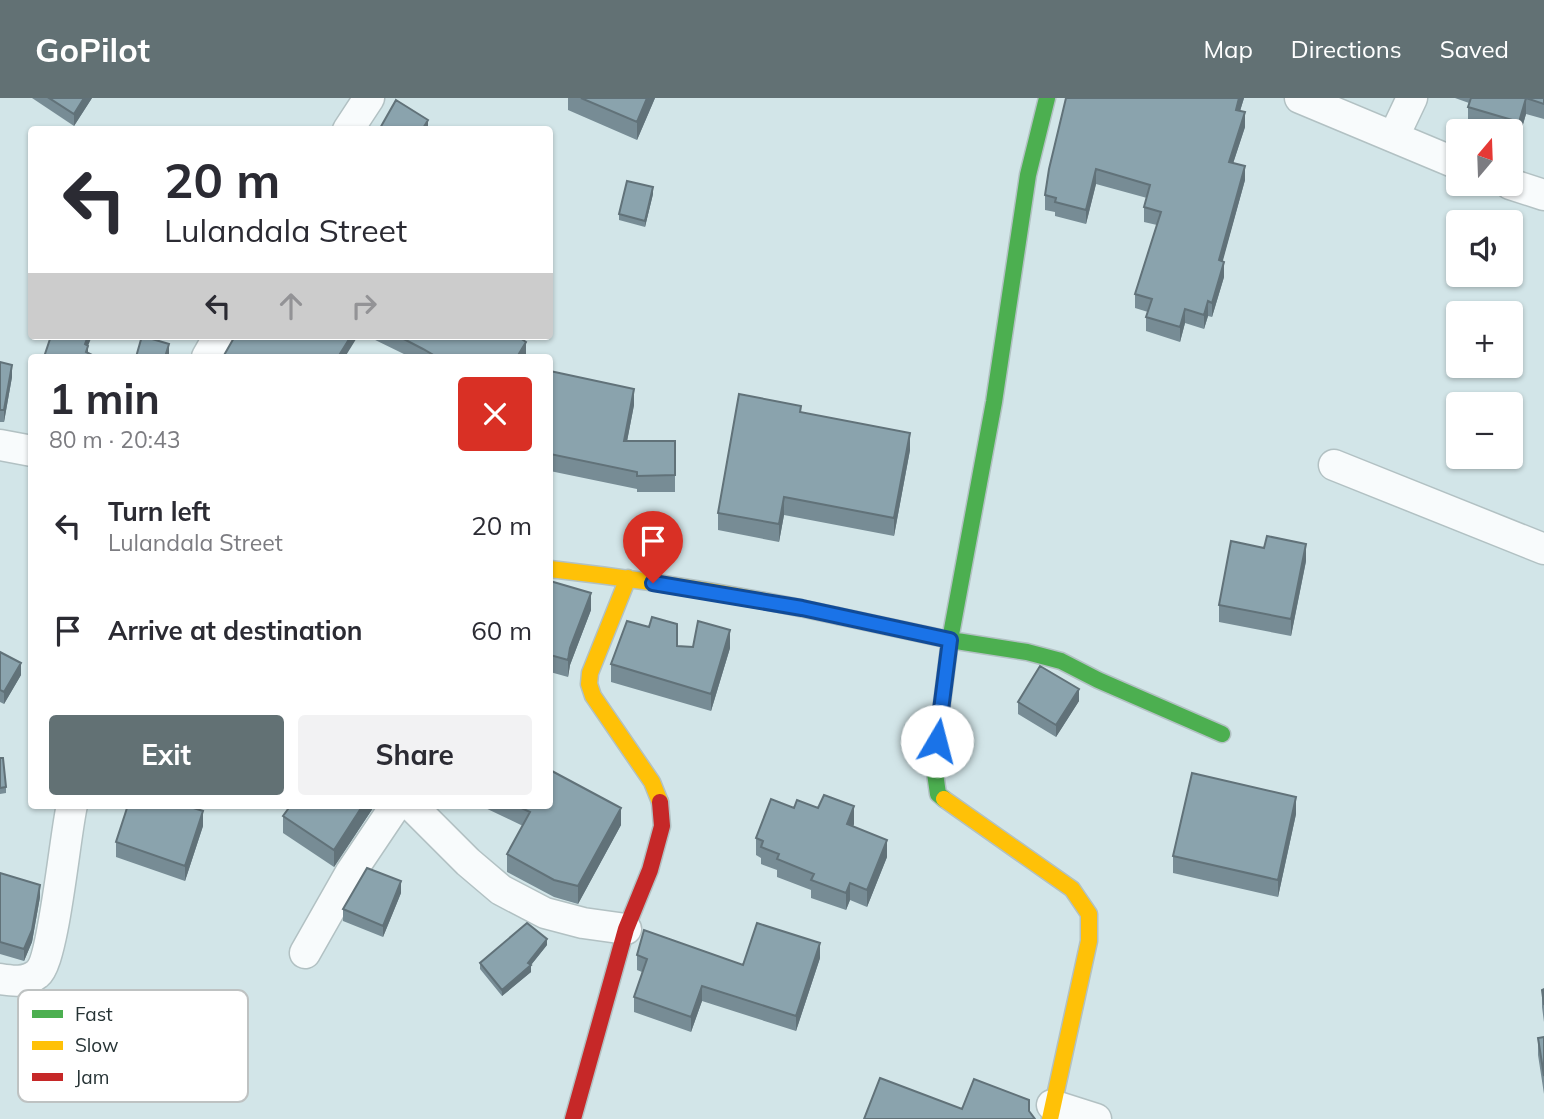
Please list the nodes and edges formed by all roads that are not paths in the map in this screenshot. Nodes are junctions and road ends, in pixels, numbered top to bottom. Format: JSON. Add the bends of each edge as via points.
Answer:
{"nodes":[{"id":1,"x":369,"y":98,"type":"edge"},
{"id":2,"x":1047,"y":98,"type":"edge"},
{"id":3,"x":1300,"y":98,"type":"edge"},
{"id":4,"x":1412,"y":98,"type":"edge"},
{"id":5,"x":351,"y":126,"type":"edge"},
{"id":6,"x":1394,"y":136,"type":"junction"},
{"id":7,"x":1446,"y":158,"type":"edge"},
{"id":8,"x":1523,"y":188,"type":"edge"},
{"id":9,"x":1544,"y":195,"type":"edge"},
{"id":10,"x":0,"y":445,"type":"edge"},
{"id":11,"x":28,"y":450,"type":"edge"},
{"id":12,"x":1334,"y":465,"type":"dead end"},
{"id":13,"x":1544,"y":549,"type":"edge"},
{"id":14,"x":553,"y":569,"type":"edge"},
{"id":15,"x":628,"y":578,"type":"junction"},
{"id":16,"x":950,"y":640,"type":"junction"},
{"id":17,"x":1222,"y":734,"type":"dead end"},
{"id":18,"x":71,"y":809,"type":"edge"},
{"id":19,"x":393,"y":809,"type":"edge"},
{"id":20,"x":415,"y":809,"type":"edge"},
{"id":21,"x":625,"y":929,"type":"junction"},
{"id":22,"x":305,"y":953,"type":"dead end"},
{"id":23,"x":0,"y":979,"type":"edge"},
{"id":24,"x":1051,"y":1112,"type":"edge"},
{"id":25,"x":573,"y":1119,"type":"edge"},
{"id":26,"x":1096,"y":1119,"type":"edge"}],
"edges":[{"from":1,"to":5,"type":"street"},
{"from":2,"to":16,"type":"street","via":[[1028,175],[994,402]]},
{"from":3,"to":6,"type":"street"},
{"from":4,"to":6,"type":"street"},
{"from":6,"to":7,"type":"street"},
{"from":8,"to":9,"type":"street"},
{"from":10,"to":11,"type":"street"},
{"from":12,"to":13,"type":"street"},
{"from":14,"to":15,"type":"street"},
{"from":15,"to":16,"type":"street"},
{"from":15,"to":21,"type":"street","via":[[589,684],[660,800],[662,826],[650,870]]},
{"from":16,"to":17,"type":"street","via":[[1061,661]]},
{"from":16,"to":24,"type":"street","via":[[934,766],[938,793],[1072,889],[1089,914],[1089,940]]},
{"from":18,"to":23,"type":"street","via":[[44,964],[28,979]]},
{"from":19,"to":22,"type":"street"},
{"from":20,"to":21,"type":"street","via":[[501,890],[545,913]]},
{"from":21,"to":25,"type":"street"},
{"from":24,"to":26,"type":"street"}]}
